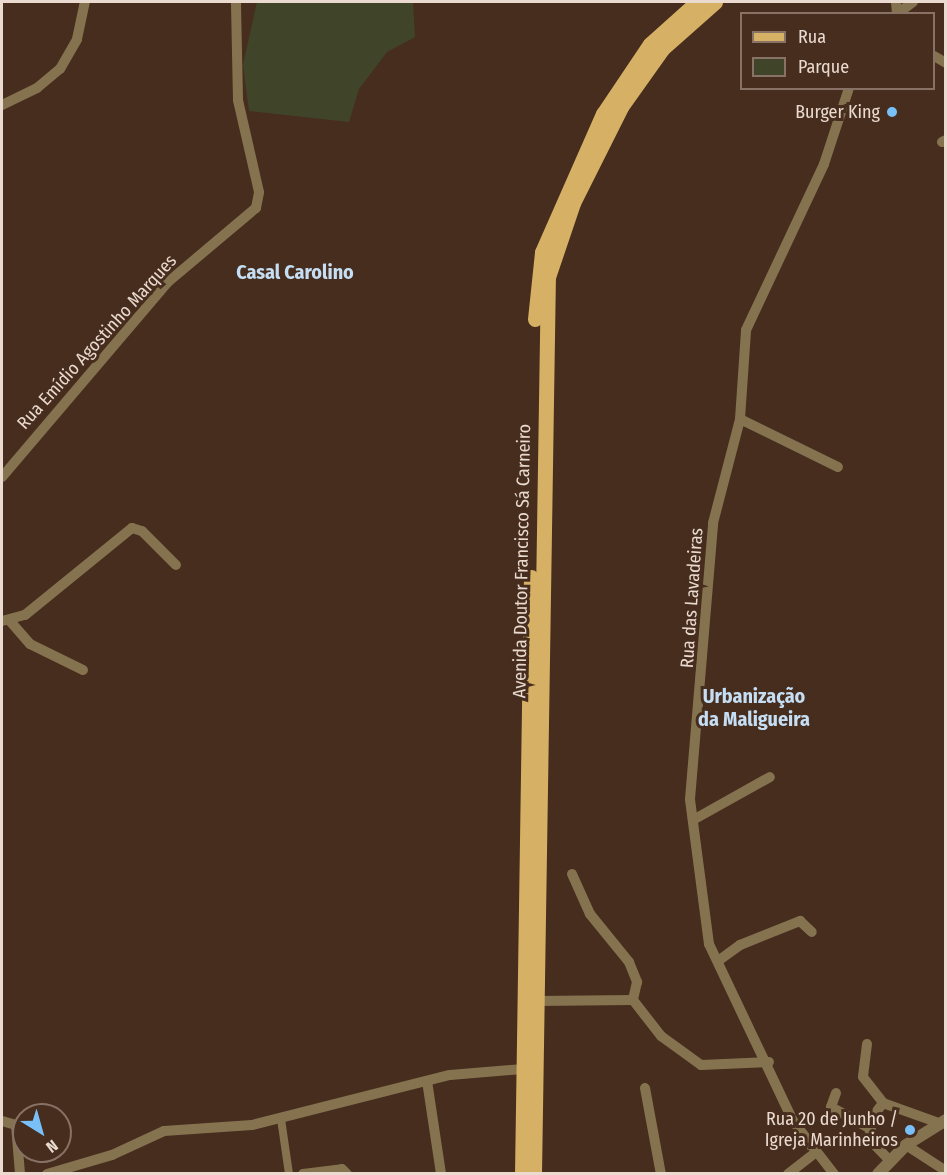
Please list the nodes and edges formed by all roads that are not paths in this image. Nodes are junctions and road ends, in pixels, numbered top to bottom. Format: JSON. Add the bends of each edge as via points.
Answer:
{"nodes":[{"id":1,"x":85,"y":2,"type":"edge"},
{"id":2,"x":236,"y":2,"type":"edge"},
{"id":3,"x":697,"y":2,"type":"edge"},
{"id":4,"x":715,"y":2,"type":"edge"},
{"id":5,"x":913,"y":2,"type":"edge"},
{"id":6,"x":900,"y":12,"type":"edge"},
{"id":7,"x":848,"y":90,"type":"edge"},
{"id":8,"x":2,"y":105,"type":"edge"},
{"id":9,"x":740,"y":419,"type":"junction"},
{"id":10,"x":838,"y":467,"type":"dead end"},
{"id":11,"x":2,"y":477,"type":"edge"},
{"id":12,"x":176,"y":565,"type":"dead end"},
{"id":13,"x":6,"y":621,"type":"edge"},
{"id":14,"x":83,"y":670,"type":"dead end"},
{"id":15,"x":770,"y":777,"type":"dead end"},
{"id":16,"x":693,"y":820,"type":"junction"},
{"id":17,"x":572,"y":874,"type":"dead end"},
{"id":18,"x":812,"y":932,"type":"dead end"},
{"id":19,"x":718,"y":961,"type":"junction"},
{"id":20,"x":633,"y":1000,"type":"junction"},
{"id":21,"x":536,"y":1001,"type":"junction"},
{"id":22,"x":867,"y":1044,"type":"dead end"},
{"id":23,"x":770,"y":1062,"type":"junction"},
{"id":24,"x":523,"y":1069,"type":"junction"},
{"id":25,"x":426,"y":1081,"type":"junction"},
{"id":26,"x":645,"y":1088,"type":"dead end"},
{"id":27,"x":836,"y":1093,"type":"dead end"},
{"id":28,"x":883,"y":1103,"type":"junction"},
{"id":29,"x":281,"y":1119,"type":"junction"},
{"id":30,"x":2,"y":1121,"type":"edge"},
{"id":31,"x":942,"y":1121,"type":"edge"},
{"id":32,"x":869,"y":1133,"type":"junction"},
{"id":33,"x":906,"y":1145,"type":"junction"},
{"id":34,"x":812,"y":1149,"type":"junction"},
{"id":35,"x":888,"y":1159,"type":"junction"},
{"id":36,"x":945,"y":1171,"type":"edge"},
{"id":37,"x":20,"y":1173,"type":"edge"},
{"id":38,"x":47,"y":1173,"type":"edge"},
{"id":39,"x":289,"y":1173,"type":"edge"},
{"id":40,"x":303,"y":1173,"type":"edge"},
{"id":41,"x":347,"y":1173,"type":"edge"},
{"id":42,"x":441,"y":1173,"type":"edge"},
{"id":43,"x":522,"y":1173,"type":"edge"},
{"id":44,"x":534,"y":1173,"type":"edge"},
{"id":45,"x":662,"y":1173,"type":"edge"},
{"id":46,"x":788,"y":1173,"type":"edge"},
{"id":47,"x":834,"y":1173,"type":"edge"},
{"id":48,"x":878,"y":1173,"type":"edge"}],
"edges":[{"from":1,"to":8,"type":"street","via":[[77,39],[60,69],[38,88]]},
{"from":2,"to":11,"type":"street","name":"Rua Emídio Agostinho Marques","via":[[232,43],[240,110],[259,192],[256,208],[168,282]]},
{"from":3,"to":24,"type":"main road","name":"Avenida Doutor Francisco Sá Carneiro","via":[[650,44],[603,114],[559,204],[538,275]]},
{"from":4,"to":21,"type":"main road","name":"Avenida Doutor Francisco Sá Carneiro","via":[[662,49],[621,107],[573,203],[548,277]]},
{"from":5,"to":6,"type":"street","bridge":true},
{"from":7,"to":9,"type":"street","name":"Rua das Lavadeiras","via":[[817,182],[753,307],[742,363]]},
{"from":9,"to":10,"type":"street"},
{"from":9,"to":16,"type":"street","name":"Rua das Lavadeiras","via":[[713,523],[691,770]]},
{"from":12,"to":13,"type":"street","via":[[142,531],[132,528],[25,615]]},
{"from":13,"to":14,"type":"street","via":[[30,644]]},
{"from":15,"to":16,"type":"street"},
{"from":16,"to":19,"type":"street","name":"Rua das Lavadeiras","via":[[705,932]]},
{"from":17,"to":20,"type":"street","via":[[590,914],[629,962],[637,988]]},
{"from":18,"to":19,"type":"street","via":[[800,921],[740,945]]},
{"from":19,"to":23,"type":"street","name":"Rua das Lavadeiras"},
{"from":20,"to":21,"type":"street"},
{"from":20,"to":23,"type":"street","via":[[661,1036],[701,1065]]},
{"from":21,"to":44,"type":"main road","name":"Avenida Doutor Francisco Sá Carneiro"},
{"from":22,"to":28,"type":"street","via":[[863,1077]]},
{"from":23,"to":34,"type":"street","name":"Rua das Lavadeiras"},
{"from":24,"to":25,"type":"street","via":[[476,1070]]},
{"from":24,"to":43,"type":"main road","name":"Avenida Doutor Francisco Sá Carneiro"},
{"from":25,"to":29,"type":"street"},
{"from":25,"to":42,"type":"street"},
{"from":26,"to":45,"type":"street"},
{"from":27,"to":32,"type":"street","via":[[831,1107]]},
{"from":28,"to":31,"type":"street"},
{"from":28,"to":32,"type":"street"},
{"from":29,"to":38,"type":"street","via":[[164,1131],[112,1155]]},
{"from":29,"to":39,"type":"street"},
{"from":30,"to":37,"type":"street","via":[[16,1125]]},
{"from":31,"to":33,"type":"street"},
{"from":32,"to":34,"type":"street"},
{"from":32,"to":35,"type":"street"},
{"from":33,"to":35,"type":"street"},
{"from":33,"to":36,"type":"street"},
{"from":34,"to":46,"type":"street"},
{"from":34,"to":47,"type":"street","name":"Rua das Lavadeiras"},
{"from":35,"to":48,"type":"street"},
{"from":40,"to":41,"type":"street"}]}
